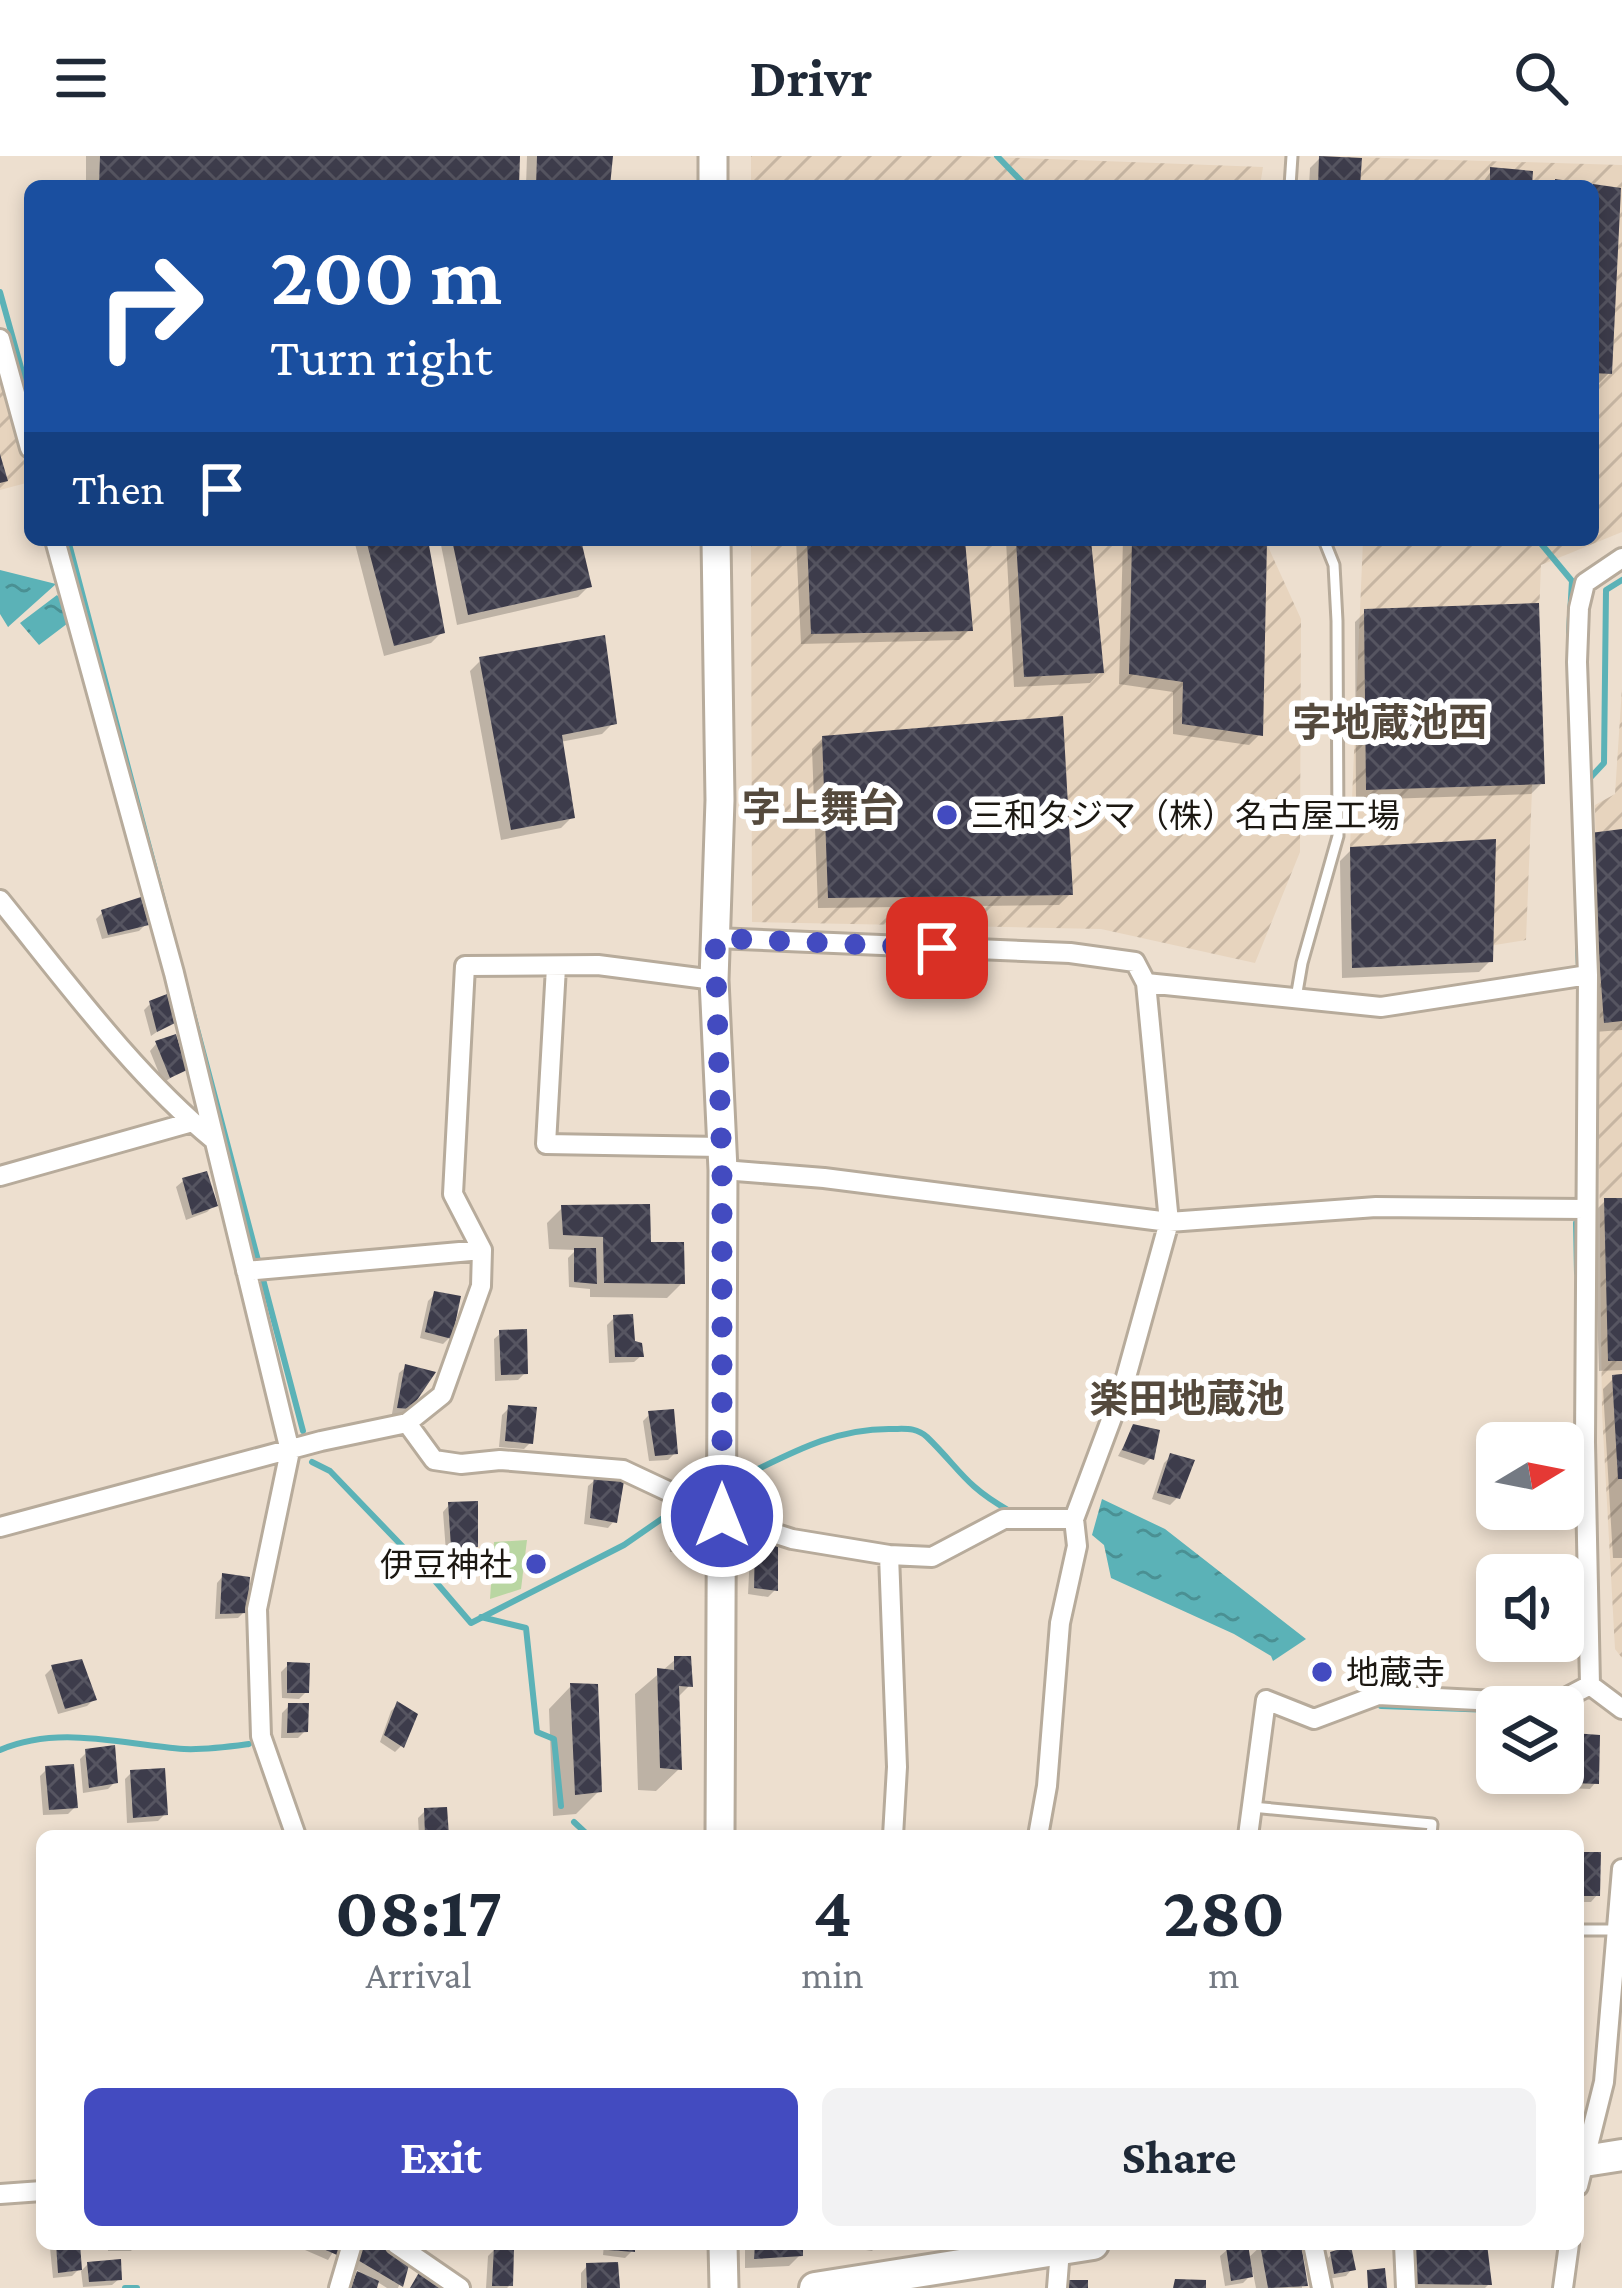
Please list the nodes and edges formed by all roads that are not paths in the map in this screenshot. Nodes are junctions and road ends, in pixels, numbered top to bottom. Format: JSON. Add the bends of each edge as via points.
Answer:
{"nodes":[{"id":1,"x":0,"y":339,"type":"edge"},
{"id":2,"x":24,"y":426,"type":"edge"},
{"id":3,"x":57,"y":546,"type":"edge"},
{"id":4,"x":721,"y":546,"type":"edge"},
{"id":5,"x":1326,"y":546,"type":"edge"},
{"id":6,"x":1622,"y":558,"type":"edge"},
{"id":7,"x":0,"y":899,"type":"edge"},
{"id":8,"x":715,"y":938,"type":"junction"},
{"id":9,"x":556,"y":967,"type":"junction"},
{"id":10,"x":1588,"y":975,"type":"junction"},
{"id":11,"x":714,"y":980,"type":"junction"},
{"id":12,"x":1146,"y":982,"type":"junction"},
{"id":13,"x":1296,"y":998,"type":"junction"},
{"id":14,"x":192,"y":1122,"type":"junction"},
{"id":15,"x":214,"y":1140,"type":"junction"},
{"id":16,"x":722,"y":1158,"type":"junction"},
{"id":17,"x":0,"y":1176,"type":"edge"},
{"id":18,"x":1585,"y":1209,"type":"junction"},
{"id":19,"x":1169,"y":1222,"type":"junction"},
{"id":20,"x":482,"y":1250,"type":"junction"},
{"id":21,"x":246,"y":1270,"type":"junction"},
{"id":22,"x":407,"y":1423,"type":"junction"},
{"id":23,"x":290,"y":1451,"type":"junction"},
{"id":24,"x":722,"y":1516,"type":"junction"},
{"id":25,"x":1074,"y":1519,"type":"junction"},
{"id":26,"x":0,"y":1527,"type":"edge"},
{"id":27,"x":889,"y":1555,"type":"junction"},
{"id":28,"x":1590,"y":1685,"type":"junction"},
{"id":29,"x":1622,"y":1709,"type":"edge"},
{"id":30,"x":1251,"y":1807,"type":"junction"},
{"id":31,"x":294,"y":1830,"type":"edge"},
{"id":32,"x":720,"y":1830,"type":"edge"},
{"id":33,"x":892,"y":1830,"type":"edge"},
{"id":34,"x":1039,"y":1830,"type":"edge"},
{"id":35,"x":1249,"y":1830,"type":"edge"},
{"id":36,"x":1432,"y":1830,"type":"edge"},
{"id":37,"x":1622,"y":1869,"type":"edge"},
{"id":38,"x":1584,"y":1930,"type":"edge"},
{"id":39,"x":1619,"y":1930,"type":"edge"},
{"id":40,"x":1584,"y":2152,"type":"edge"},
{"id":41,"x":1622,"y":2155,"type":"edge"},
{"id":42,"x":1584,"y":2168,"type":"edge"},
{"id":43,"x":36,"y":2192,"type":"edge"},
{"id":44,"x":0,"y":2194,"type":"edge"},
{"id":45,"x":350,"y":2250,"type":"edge"},
{"id":46,"x":405,"y":2250,"type":"edge"},
{"id":47,"x":724,"y":2250,"type":"edge"},
{"id":48,"x":1060,"y":2250,"type":"joint"},
{"id":49,"x":1314,"y":2250,"type":"edge"},
{"id":50,"x":1404,"y":2250,"type":"edge"},
{"id":51,"x":1568,"y":2250,"type":"edge"},
{"id":52,"x":951,"y":2255,"type":"edge"},
{"id":53,"x":339,"y":2288,"type":"edge"},
{"id":54,"x":460,"y":2288,"type":"edge"},
{"id":55,"x":724,"y":2288,"type":"edge"},
{"id":56,"x":814,"y":2288,"type":"edge"},
{"id":57,"x":1057,"y":2288,"type":"edge"},
{"id":58,"x":1322,"y":2288,"type":"edge"},
{"id":59,"x":1406,"y":2288,"type":"edge"},
{"id":60,"x":1563,"y":2288,"type":"edge"}],
"edges":[{"from":1,"to":2,"type":"street"},
{"from":3,"to":15,"type":"street"},
{"from":4,"to":8,"type":"street"},
{"from":5,"to":13,"type":"lane","via":[[1337,621],[1338,836]]},
{"from":6,"to":10,"type":"street","via":[[1585,583],[1579,608]]},
{"from":7,"to":14,"type":"street"},
{"from":8,"to":11,"type":"street"},
{"from":8,"to":12,"type":"street","via":[[1070,953],[1135,962]]},
{"from":9,"to":11,"type":"street"},
{"from":9,"to":16,"type":"street","via":[[546,1144]]},
{"from":9,"to":20,"type":"street","via":[[465,966],[453,1194]]},
{"from":10,"to":13,"type":"street","via":[[1414,1005]]},
{"from":10,"to":18,"type":"street"},
{"from":11,"to":16,"type":"street"},
{"from":12,"to":13,"type":"street"},
{"from":12,"to":19,"type":"street"},
{"from":14,"to":15,"type":"street"},
{"from":14,"to":17,"type":"street"},
{"from":15,"to":21,"type":"street"},
{"from":16,"to":19,"type":"street"},
{"from":16,"to":24,"type":"street"},
{"from":18,"to":19,"type":"street","via":[[1376,1207]]},
{"from":18,"to":28,"type":"street"},
{"from":19,"to":25,"type":"street","via":[[1123,1388]]},
{"from":20,"to":21,"type":"street"},
{"from":20,"to":22,"type":"street","via":[[482,1286],[442,1395]]},
{"from":21,"to":23,"type":"street"},
{"from":22,"to":23,"type":"street"},
{"from":22,"to":24,"type":"street","via":[[434,1460],[623,1470]]},
{"from":23,"to":26,"type":"street"},
{"from":23,"to":31,"type":"street","via":[[257,1609],[261,1736]]},
{"from":24,"to":27,"type":"street","via":[[793,1539]]},
{"from":24,"to":32,"type":"street"},
{"from":25,"to":27,"type":"street","via":[[1004,1519],[932,1557]]},
{"from":25,"to":34,"type":"street"},
{"from":27,"to":33,"type":"street"},
{"from":28,"to":29,"type":"street"},
{"from":28,"to":30,"type":"street","via":[[1554,1704],[1378,1695],[1314,1719],[1265,1700]]},
{"from":30,"to":35,"type":"street"},
{"from":30,"to":36,"type":"lane","via":[[1432,1824]]},
{"from":37,"to":39,"type":"street"},
{"from":38,"to":39,"type":"lane"},
{"from":39,"to":40,"type":"street","via":[[1604,2082]]},
{"from":41,"to":42,"type":"main road"},
{"from":43,"to":44,"type":"street"},
{"from":45,"to":53,"type":"street"},
{"from":46,"to":54,"type":"street"},
{"from":47,"to":55,"type":"street"},
{"from":48,"to":52,"type":"main road"},
{"from":48,"to":57,"type":"street"},
{"from":49,"to":58,"type":"street"},
{"from":50,"to":59,"type":"street"},
{"from":51,"to":60,"type":"street"},
{"from":52,"to":56,"type":"main road"}]}
